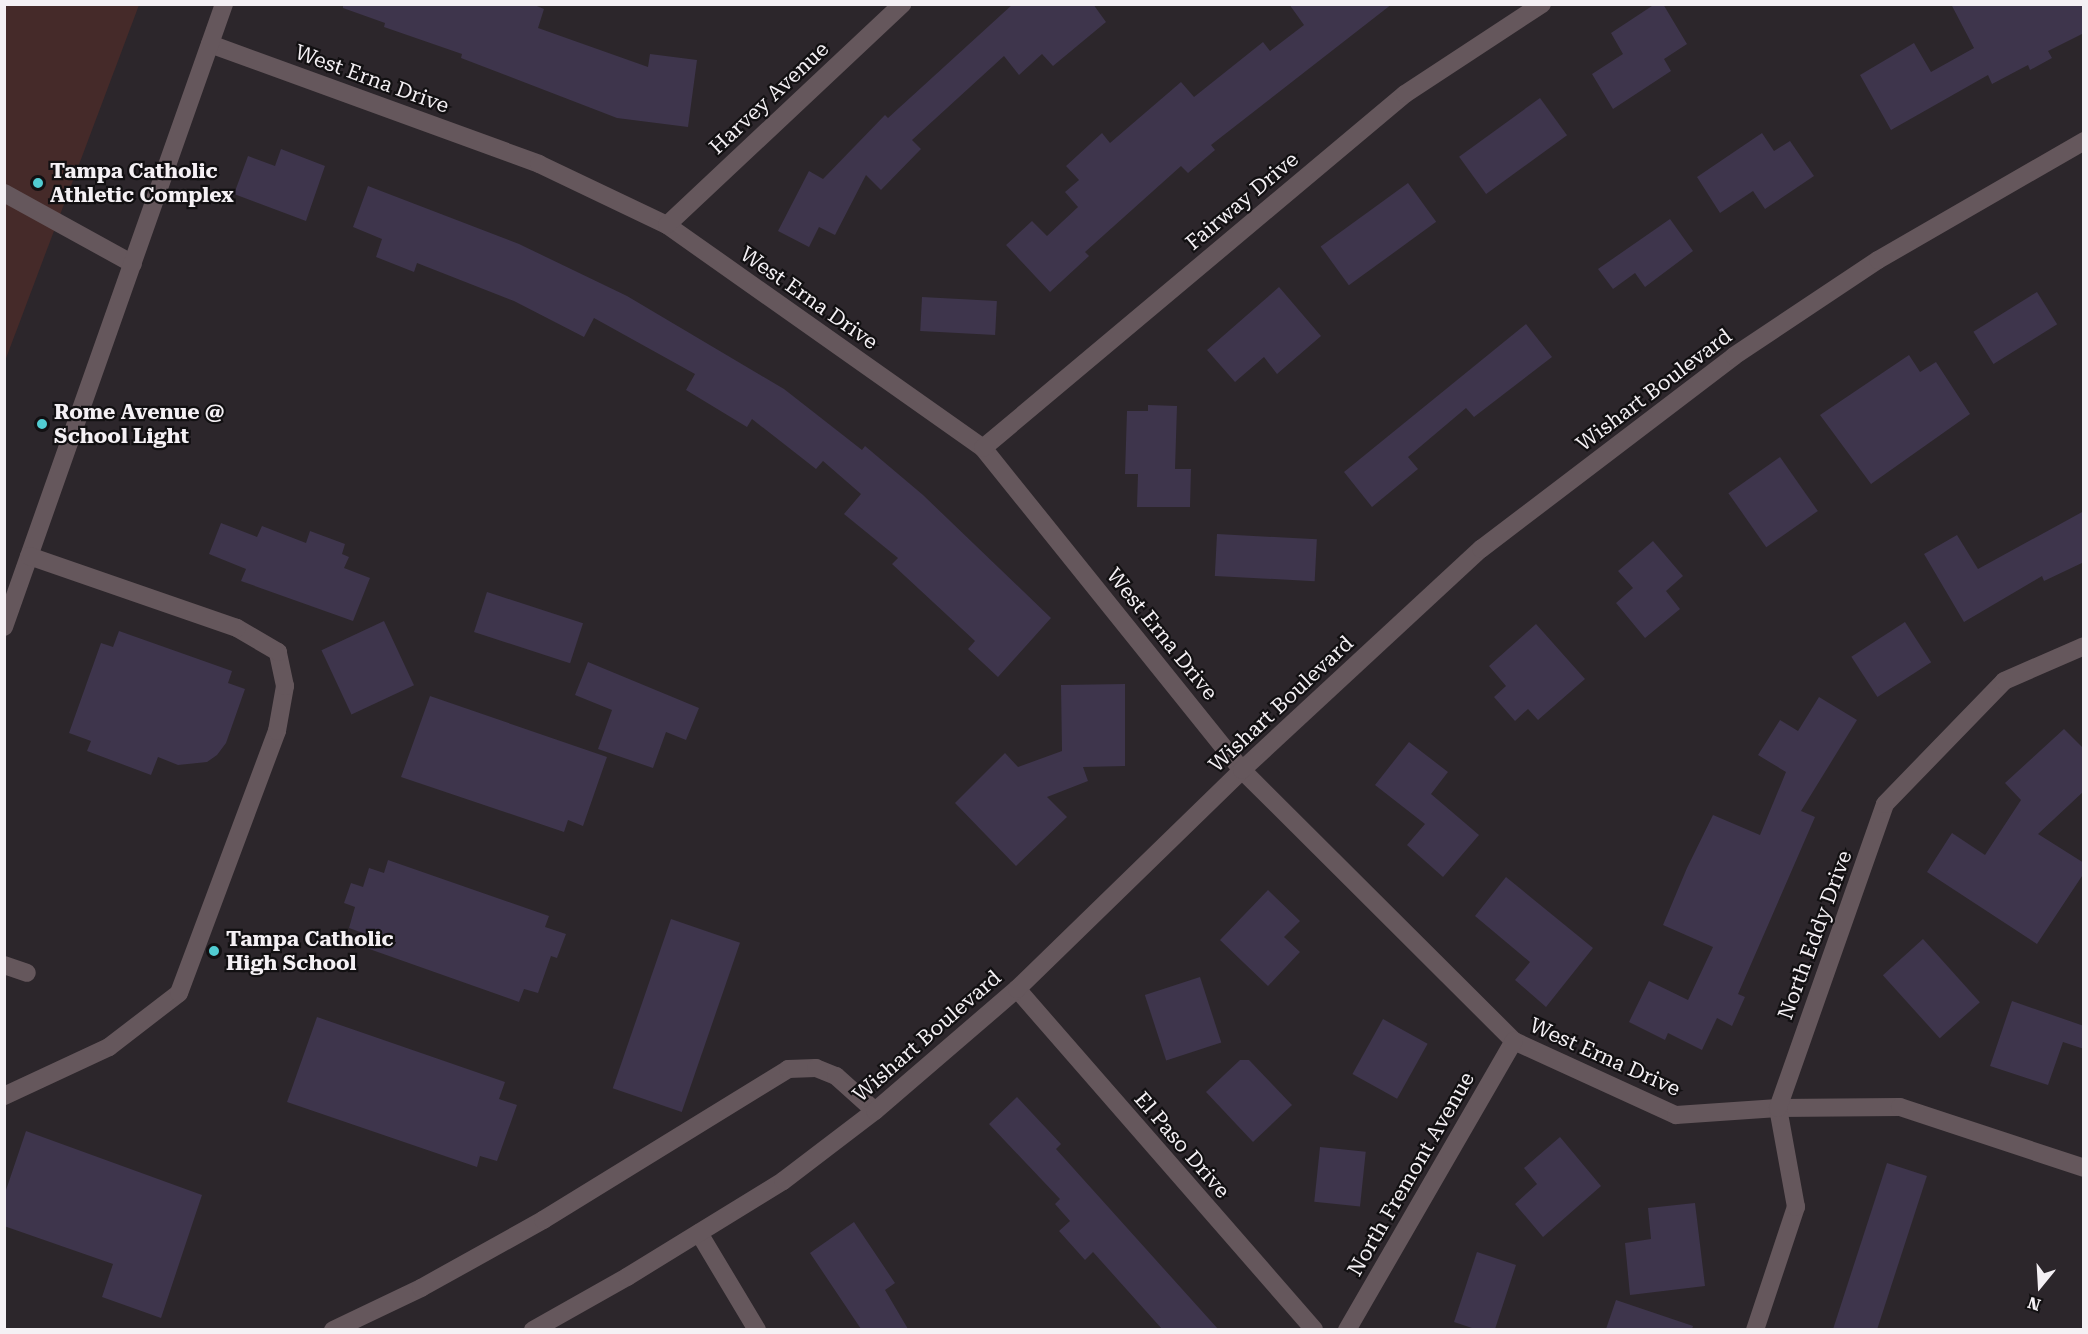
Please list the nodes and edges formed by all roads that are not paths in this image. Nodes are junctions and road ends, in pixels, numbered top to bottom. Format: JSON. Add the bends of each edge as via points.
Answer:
{"nodes":[{"id":1,"x":224,"y":4,"type":"edge"},
{"id":2,"x":902,"y":4,"type":"edge"},
{"id":3,"x":1542,"y":4,"type":"edge"},
{"id":4,"x":210,"y":44,"type":"junction"},
{"id":5,"x":2084,"y":141,"type":"edge"},
{"id":6,"x":4,"y":193,"type":"edge"},
{"id":7,"x":667,"y":225,"type":"junction"},
{"id":8,"x":133,"y":264,"type":"junction"},
{"id":9,"x":983,"y":448,"type":"junction"},
{"id":10,"x":29,"y":556,"type":"junction"},
{"id":11,"x":4,"y":627,"type":"edge"},
{"id":12,"x":2084,"y":646,"type":"edge"},
{"id":13,"x":1242,"y":770,"type":"junction"},
{"id":14,"x":4,"y":965,"type":"edge"},
{"id":15,"x":27,"y":973,"type":"dead end"},
{"id":16,"x":1017,"y":989,"type":"junction"},
{"id":17,"x":1514,"y":1041,"type":"junction"},
{"id":18,"x":4,"y":1096,"type":"edge"},
{"id":19,"x":1778,"y":1108,"type":"junction"},
{"id":20,"x":876,"y":1111,"type":"junction"},
{"id":21,"x":2084,"y":1168,"type":"edge"},
{"id":22,"x":699,"y":1233,"type":"junction"},
{"id":23,"x":333,"y":1329,"type":"edge"},
{"id":24,"x":533,"y":1329,"type":"edge"},
{"id":25,"x":757,"y":1329,"type":"edge"},
{"id":26,"x":1314,"y":1329,"type":"edge"},
{"id":27,"x":1347,"y":1329,"type":"edge"},
{"id":28,"x":1755,"y":1329,"type":"edge"}],
"edges":[{"from":1,"to":4,"type":"street"},
{"from":2,"to":7,"type":"street","name":"Harvey Avenue"},
{"from":3,"to":9,"type":"street","name":"Fairway Drive","via":[[1405,94]]},
{"from":4,"to":7,"type":"street","name":"West Erna Drive","via":[[539,164]]},
{"from":4,"to":8,"type":"street"},
{"from":5,"to":13,"type":"street","name":"Wishart Boulevard","via":[[1878,260],[1734,356],[1481,549]]},
{"from":6,"to":8,"type":"street"},
{"from":7,"to":9,"type":"street","name":"West Erna Drive"},
{"from":8,"to":10,"type":"street"},
{"from":9,"to":13,"type":"street","name":"West Erna Drive"},
{"from":10,"to":11,"type":"street"},
{"from":10,"to":18,"type":"street","via":[[237,628],[278,652],[285,686],[277,731],[179,993],[109,1047]]},
{"from":12,"to":19,"type":"street","name":"North Eddy Drive","via":[[2004,681],[1885,804]]},
{"from":13,"to":16,"type":"street","name":"Wishart Boulevard"},
{"from":13,"to":17,"type":"street","name":"West Erna Drive"},
{"from":14,"to":15,"type":"street"},
{"from":16,"to":20,"type":"street","name":"Wishart Boulevard"},
{"from":16,"to":26,"type":"street","name":"El Paso Drive"},
{"from":17,"to":19,"type":"street","name":"West Erna Drive","via":[[1676,1114]]},
{"from":17,"to":27,"type":"street","name":"North Fremont Avenue"},
{"from":19,"to":21,"type":"street","name":"West Erna Drive","via":[[1900,1107]]},
{"from":19,"to":28,"type":"street","name":"North Eddy Drive","via":[[1796,1206]]},
{"from":20,"to":22,"type":"street","name":"Wishart Boulevard","via":[[783,1181]]},
{"from":20,"to":23,"type":"street","via":[[836,1076],[816,1068],[788,1069],[543,1220],[421,1288]]},
{"from":22,"to":24,"type":"street","name":"Wishart Boulevard"},
{"from":22,"to":25,"type":"street"}]}
